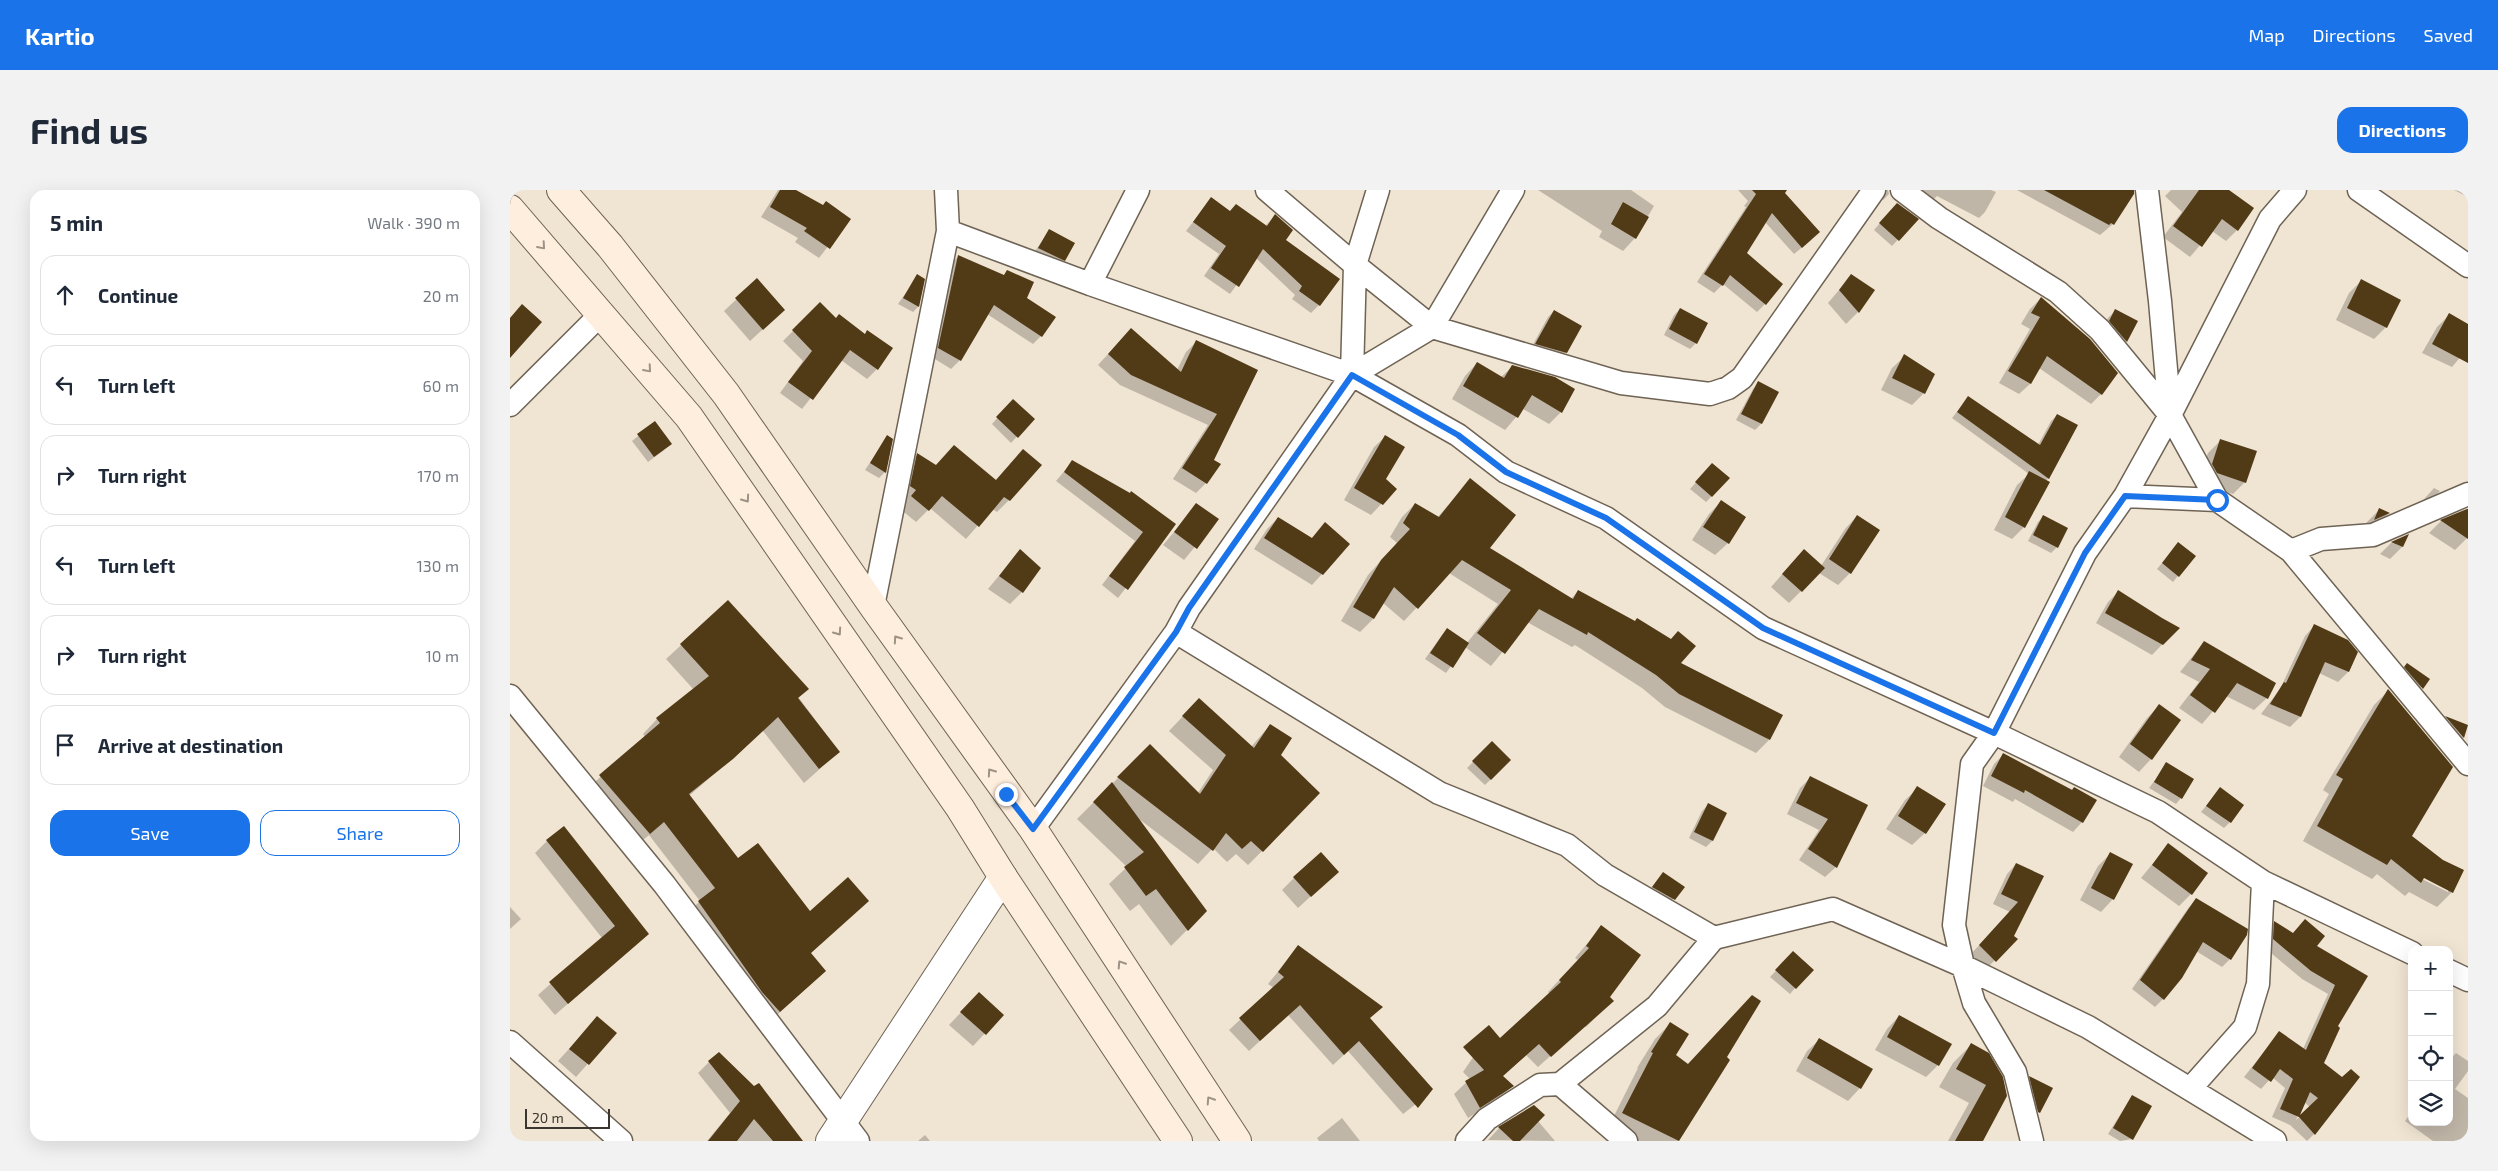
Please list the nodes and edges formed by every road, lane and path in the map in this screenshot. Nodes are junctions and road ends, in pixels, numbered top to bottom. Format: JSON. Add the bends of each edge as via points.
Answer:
{"nodes":[{"id":1,"x":561,"y":190,"type":"edge"},
{"id":2,"x":946,"y":190,"type":"edge"},
{"id":3,"x":1138,"y":190,"type":"edge"},
{"id":4,"x":1266,"y":190,"type":"edge"},
{"id":5,"x":1378,"y":190,"type":"edge"},
{"id":6,"x":1513,"y":190,"type":"edge"},
{"id":7,"x":1874,"y":190,"type":"edge"},
{"id":8,"x":1902,"y":190,"type":"edge"},
{"id":9,"x":2147,"y":190,"type":"edge"},
{"id":10,"x":2295,"y":190,"type":"edge"},
{"id":11,"x":2359,"y":190,"type":"edge"},
{"id":12,"x":510,"y":209,"type":"edge"},
{"id":13,"x":948,"y":231,"type":"junction"},
{"id":14,"x":1355,"y":265,"type":"junction"},
{"id":15,"x":2468,"y":266,"type":"edge"},
{"id":16,"x":1090,"y":284,"type":"junction"},
{"id":17,"x":601,"y":314,"type":"junction"},
{"id":18,"x":1432,"y":327,"type":"junction"},
{"id":19,"x":1352,"y":375,"type":"junction"},
{"id":20,"x":510,"y":405,"type":"edge"},
{"id":21,"x":2170,"y":415,"type":"junction"},
{"id":22,"x":2468,"y":494,"type":"edge"},
{"id":23,"x":2125,"y":496,"type":"junction"},
{"id":24,"x":2217,"y":500,"type":"junction"},
{"id":25,"x":2291,"y":551,"type":"junction"},
{"id":26,"x":873,"y":606,"type":"junction"},
{"id":27,"x":1176,"y":632,"type":"junction"},
{"id":28,"x":510,"y":696,"type":"edge"},
{"id":29,"x":1994,"y":733,"type":"junction"},
{"id":30,"x":2468,"y":764,"type":"edge"},
{"id":31,"x":1033,"y":829,"type":"junction"},
{"id":32,"x":1003,"y":877,"type":"junction"},
{"id":33,"x":2263,"y":882,"type":"junction"},
{"id":34,"x":1714,"y":938,"type":"junction"},
{"id":35,"x":2408,"y":951,"type":"edge"},
{"id":36,"x":1962,"y":966,"type":"junction"},
{"id":37,"x":2453,"y":973,"type":"edge"},
{"id":38,"x":2468,"y":980,"type":"edge"},
{"id":39,"x":510,"y":1042,"type":"edge"},
{"id":40,"x":1560,"y":1084,"type":"junction"},
{"id":41,"x":2190,"y":1090,"type":"junction"},
{"id":42,"x":844,"y":1134,"type":"edge"},
{"id":43,"x":621,"y":1141,"type":"edge"},
{"id":44,"x":1178,"y":1141,"type":"edge"},
{"id":45,"x":1237,"y":1141,"type":"edge"},
{"id":46,"x":1466,"y":1141,"type":"edge"},
{"id":47,"x":1626,"y":1141,"type":"edge"},
{"id":48,"x":2032,"y":1141,"type":"edge"},
{"id":49,"x":2275,"y":1141,"type":"edge"}],
"edges":[{"from":1,"to":26,"type":"main road","via":[[610,246],[726,394]]},
{"from":2,"to":13,"type":"street"},
{"from":3,"to":16,"type":"street"},
{"from":4,"to":14,"type":"street"},
{"from":5,"to":14,"type":"street"},
{"from":6,"to":18,"type":"street"},
{"from":7,"to":18,"type":"street","via":[[1742,378],[1728,388],[1710,394],[1622,382]]},
{"from":8,"to":21,"type":"street","via":[[1939,218],[2058,292],[2100,330]]},
{"from":9,"to":21,"type":"street"},
{"from":10,"to":21,"type":"street","via":[[2270,219]]},
{"from":11,"to":15,"type":"street"},
{"from":12,"to":17,"type":"main road","one_way":true},
{"from":13,"to":16,"type":"street"},
{"from":13,"to":26,"type":"street"},
{"from":14,"to":18,"type":"street"},
{"from":14,"to":19,"type":"street"},
{"from":16,"to":19,"type":"street"},
{"from":17,"to":20,"type":"street"},
{"from":17,"to":32,"type":"main road","one_way":true,"via":[[688,417],[960,808]]},
{"from":18,"to":19,"type":"street"},
{"from":19,"to":27,"type":"street","via":[[1189,608]]},
{"from":19,"to":29,"type":"street","via":[[1458,435],[1506,472],[1606,518],[1763,628]]},
{"from":21,"to":23,"type":"street"},
{"from":21,"to":24,"type":"street"},
{"from":22,"to":25,"type":"street","via":[[2372,535],[2321,539]]},
{"from":23,"to":24,"type":"street"},
{"from":23,"to":29,"type":"street","via":[[2085,553]]},
{"from":24,"to":25,"type":"street"},
{"from":25,"to":30,"type":"street"},
{"from":31,"to":26,"type":"main road","one_way":true},
{"from":27,"to":31,"type":"street"},
{"from":27,"to":34,"type":"street","via":[[1439,794],[1567,845],[1605,875]]},
{"from":28,"to":42,"type":"street","via":[[664,884]]},
{"from":29,"to":33,"type":"street","via":[[2158,812]]},
{"from":29,"to":36,"type":"street","via":[[1972,764],[1954,925]]},
{"from":45,"to":31,"type":"main road","one_way":true},
{"from":32,"to":42,"type":"street"},
{"from":32,"to":44,"type":"main road"},
{"from":33,"to":35,"type":"street"},
{"from":33,"to":41,"type":"street","via":[[2258,984],[2245,1027]]},
{"from":34,"to":36,"type":"street","via":[[1833,910]]},
{"from":34,"to":40,"type":"street","via":[[1657,1006]]},
{"from":36,"to":41,"type":"street","via":[[2088,1026]]},
{"from":36,"to":48,"type":"street","via":[[1974,1003],[2015,1072]]},
{"from":37,"to":38,"type":"street"},
{"from":39,"to":43,"type":"street"},
{"from":40,"to":46,"type":"street","via":[[1540,1085],[1487,1119]]},
{"from":40,"to":47,"type":"street"},
{"from":41,"to":49,"type":"street"}]}
